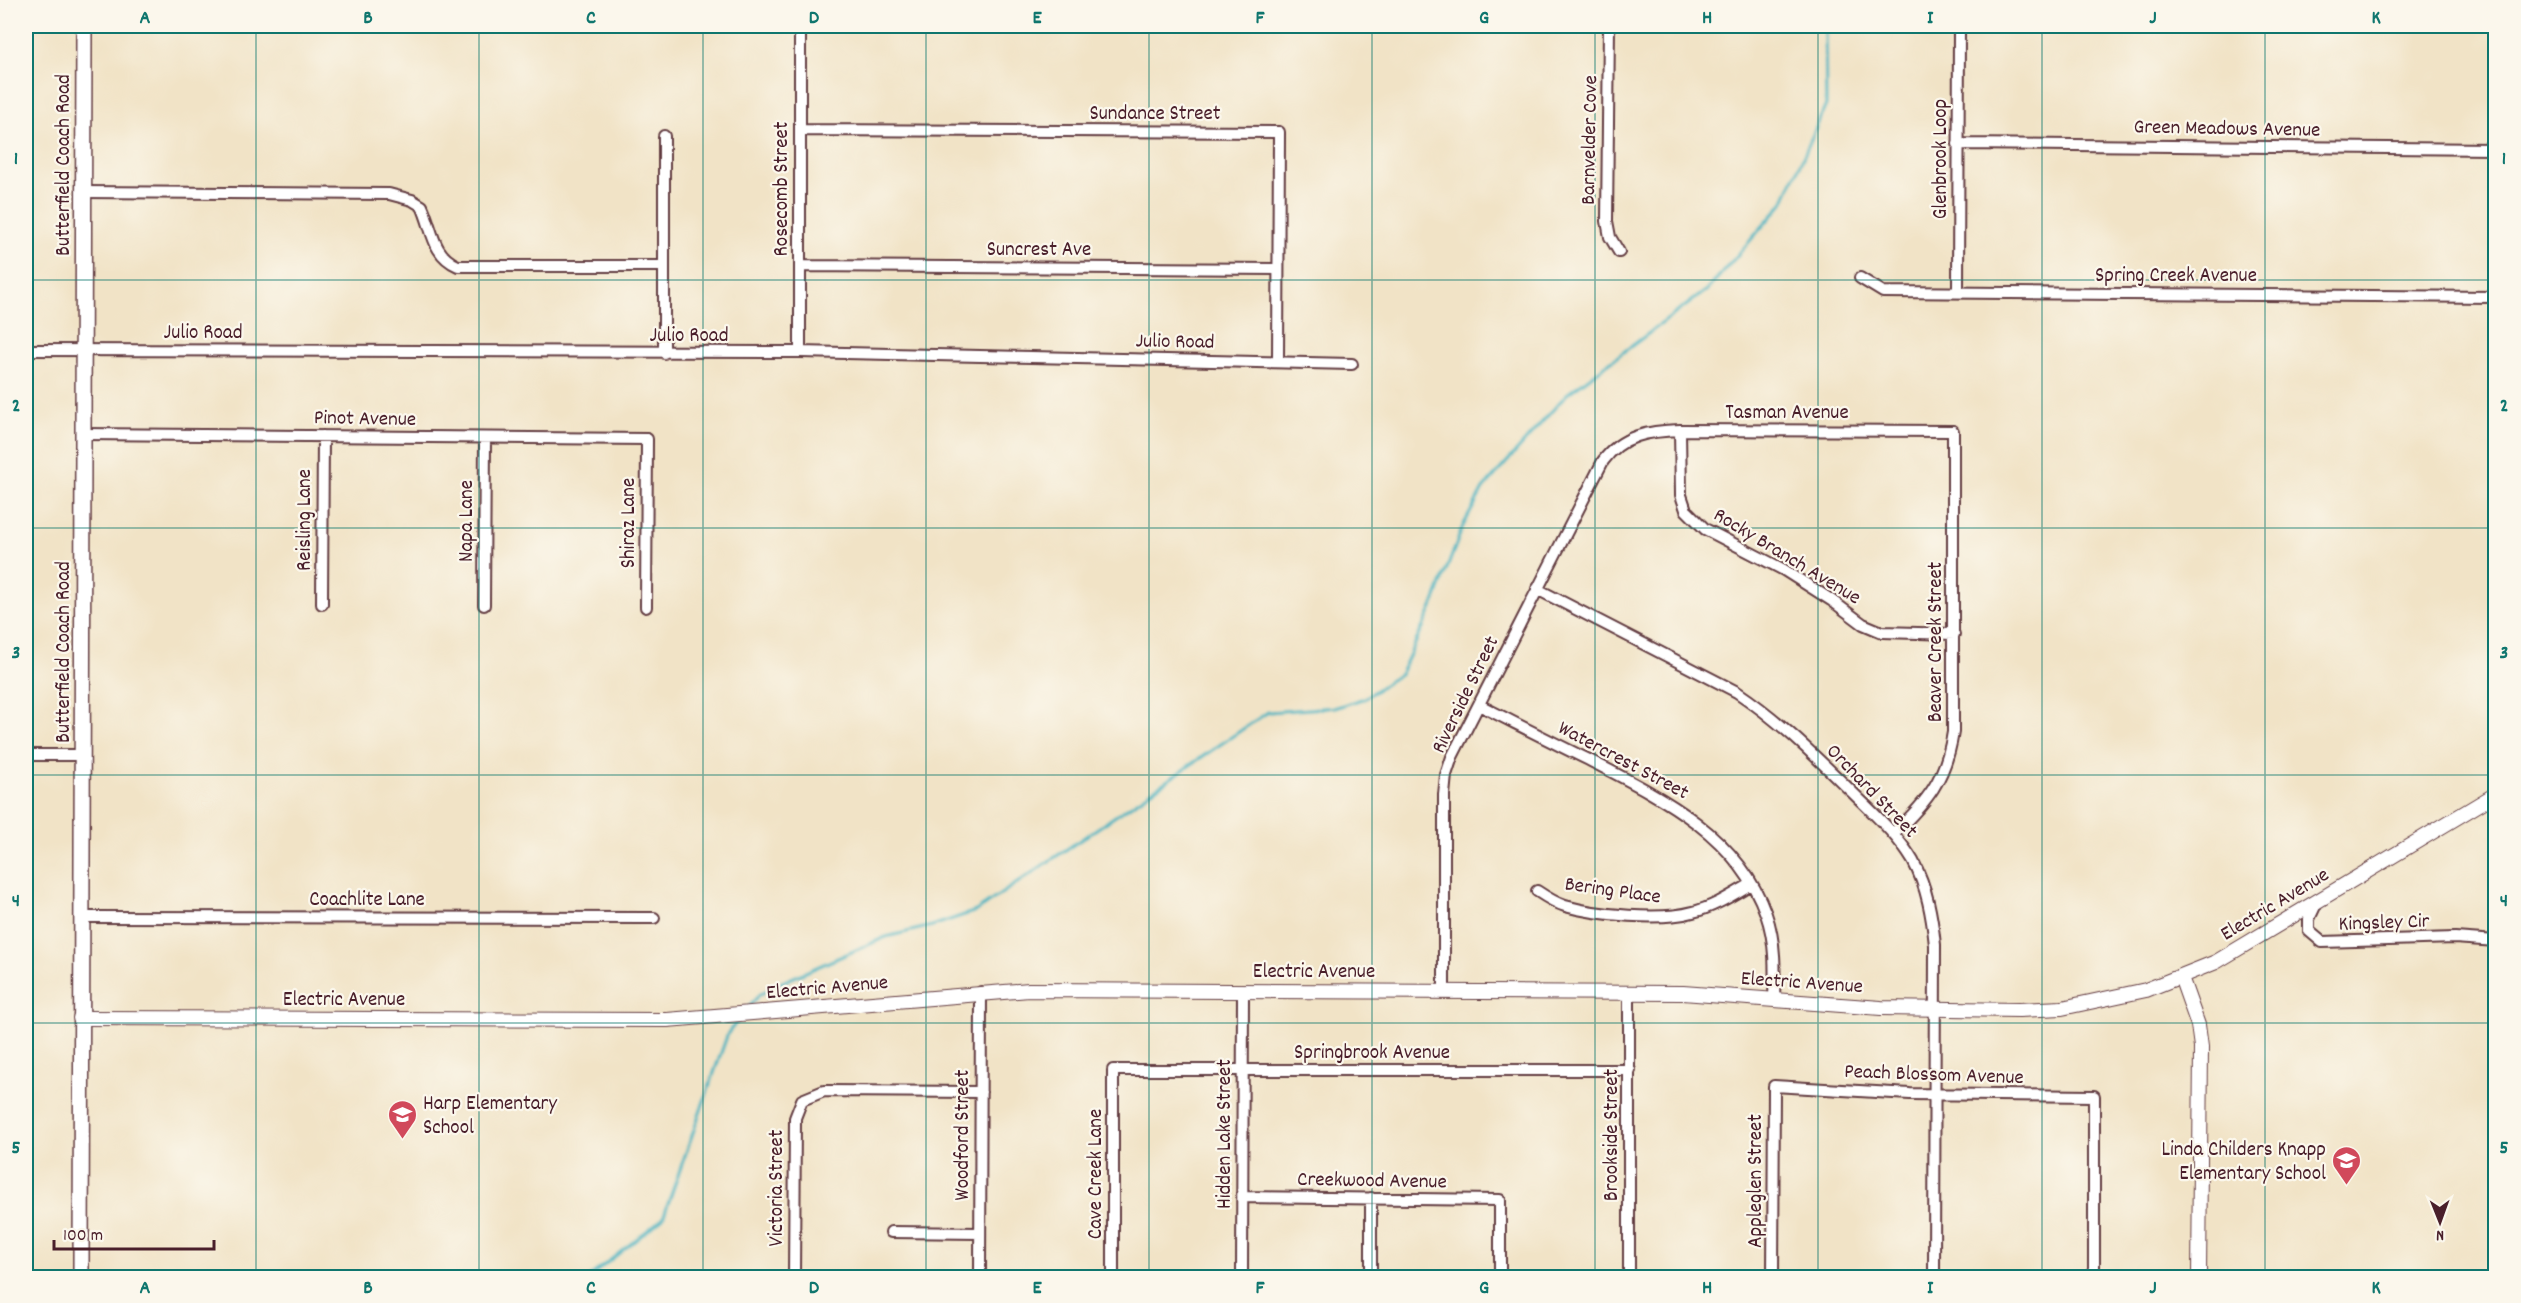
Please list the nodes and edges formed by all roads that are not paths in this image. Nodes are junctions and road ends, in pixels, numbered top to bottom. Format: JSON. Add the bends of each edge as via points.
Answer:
{"nodes":[{"id":1,"x":84,"y":26,"type":"edge"},
{"id":2,"x":800,"y":26,"type":"edge"},
{"id":3,"x":1609,"y":26,"type":"edge"},
{"id":4,"x":1959,"y":26,"type":"edge"},
{"id":5,"x":800,"y":130,"type":"junction"},
{"id":6,"x":664,"y":136,"type":"dead end"},
{"id":7,"x":1958,"y":144,"type":"junction"},
{"id":8,"x":2496,"y":149,"type":"edge"},
{"id":9,"x":82,"y":192,"type":"junction"},
{"id":10,"x":1619,"y":252,"type":"dead end"},
{"id":11,"x":800,"y":266,"type":"junction"},
{"id":12,"x":664,"y":267,"type":"junction"},
{"id":13,"x":1278,"y":269,"type":"junction"},
{"id":14,"x":1860,"y":278,"type":"dead end"},
{"id":15,"x":1958,"y":292,"type":"junction"},
{"id":16,"x":2496,"y":297,"type":"edge"},
{"id":17,"x":26,"y":350,"type":"edge"},
{"id":18,"x":83,"y":350,"type":"junction"},
{"id":19,"x":800,"y":352,"type":"junction"},
{"id":20,"x":664,"y":353,"type":"junction"},
{"id":21,"x":1278,"y":362,"type":"junction"},
{"id":22,"x":1352,"y":364,"type":"dead end"},
{"id":23,"x":1680,"y":430,"type":"junction"},
{"id":24,"x":1953,"y":431,"type":"joint"},
{"id":25,"x":82,"y":434,"type":"junction"},
{"id":26,"x":323,"y":436,"type":"junction"},
{"id":27,"x":485,"y":438,"type":"junction"},
{"id":28,"x":647,"y":439,"type":"joint"},
{"id":29,"x":1622,"y":442,"type":"joint"},
{"id":30,"x":1537,"y":589,"type":"junction"},
{"id":31,"x":322,"y":604,"type":"dead end"},
{"id":32,"x":484,"y":605,"type":"dead end"},
{"id":33,"x":646,"y":607,"type":"dead end"},
{"id":34,"x":1954,"y":634,"type":"junction"},
{"id":35,"x":1479,"y":705,"type":"junction"},
{"id":36,"x":26,"y":755,"type":"edge"},
{"id":37,"x":83,"y":755,"type":"junction"},
{"id":38,"x":2496,"y":794,"type":"edge"},
{"id":39,"x":1894,"y":833,"type":"junction"},
{"id":40,"x":1751,"y":884,"type":"junction"},
{"id":41,"x":1537,"y":891,"type":"dead end"},
{"id":42,"x":2318,"y":902,"type":"junction"},
{"id":43,"x":80,"y":917,"type":"junction"},
{"id":44,"x":654,"y":918,"type":"dead end"},
{"id":45,"x":2496,"y":941,"type":"edge"},
{"id":46,"x":2181,"y":977,"type":"junction"},
{"id":47,"x":1243,"y":991,"type":"junction"},
{"id":48,"x":981,"y":992,"type":"junction"},
{"id":49,"x":1444,"y":992,"type":"junction"},
{"id":50,"x":1629,"y":993,"type":"junction"},
{"id":51,"x":1774,"y":1000,"type":"junction"},
{"id":52,"x":1934,"y":1010,"type":"junction"},
{"id":53,"x":80,"y":1018,"type":"junction"},
{"id":54,"x":1113,"y":1070,"type":"joint"},
{"id":55,"x":1630,"y":1070,"type":"junction"},
{"id":56,"x":1243,"y":1071,"type":"junction"},
{"id":57,"x":1774,"y":1086,"type":"joint"},
{"id":58,"x":981,"y":1092,"type":"junction"},
{"id":59,"x":1934,"y":1095,"type":"junction"},
{"id":60,"x":1243,"y":1197,"type":"junction"},
{"id":61,"x":1371,"y":1198,"type":"junction"},
{"id":62,"x":891,"y":1232,"type":"dead end"},
{"id":63,"x":980,"y":1233,"type":"junction"},
{"id":64,"x":81,"y":1278,"type":"edge"},
{"id":65,"x":794,"y":1278,"type":"edge"},
{"id":66,"x":980,"y":1278,"type":"edge"},
{"id":67,"x":1113,"y":1278,"type":"edge"},
{"id":68,"x":1242,"y":1278,"type":"edge"},
{"id":69,"x":1371,"y":1278,"type":"edge"},
{"id":70,"x":1500,"y":1278,"type":"edge"},
{"id":71,"x":1629,"y":1278,"type":"edge"},
{"id":72,"x":1773,"y":1278,"type":"edge"},
{"id":73,"x":1934,"y":1278,"type":"edge"},
{"id":74,"x":2094,"y":1278,"type":"edge"},
{"id":75,"x":2199,"y":1278,"type":"edge"}],
"edges":[{"from":1,"to":9,"type":"main road","name":"Butterfield Coach Road"},
{"from":2,"to":5,"type":"street","name":"Rosecomb Street"},
{"from":3,"to":10,"type":"street","name":"Barnvelder Cove","via":[[1607,221]]},
{"from":4,"to":7,"type":"street","name":"Glenbrook Loop"},
{"from":5,"to":11,"type":"street","name":"Rosecomb Street"},
{"from":5,"to":13,"type":"street","name":"Sundance Street","via":[[1280,132]]},
{"from":6,"to":12,"type":"street"},
{"from":7,"to":8,"type":"street","name":"Green Meadows Avenue"},
{"from":7,"to":15,"type":"street","name":"Glenbrook Loop"},
{"from":9,"to":12,"type":"street","via":[[389,194],[422,206],[436,248],[445,261],[458,266]]},
{"from":9,"to":18,"type":"main road","name":"Butterfield Coach Road"},
{"from":11,"to":13,"type":"street","name":"Suncrest Ave"},
{"from":11,"to":19,"type":"street","name":"Rosecomb Street"},
{"from":12,"to":20,"type":"street"},
{"from":13,"to":21,"type":"street","name":"Sundance Street"},
{"from":14,"to":15,"type":"street","name":"Spring Creek Avenue","via":[[1883,292]]},
{"from":15,"to":16,"type":"street","name":"Spring Creek Avenue"},
{"from":17,"to":18,"type":"street","name":"Julio Road"},
{"from":18,"to":20,"type":"street","name":"Julio Road"},
{"from":18,"to":25,"type":"main road","name":"Butterfield Coach Road"},
{"from":19,"to":20,"type":"street","name":"Julio Road"},
{"from":19,"to":21,"type":"street","name":"Julio Road"},
{"from":21,"to":22,"type":"street","name":"Julio Road"},
{"from":23,"to":24,"type":"street","name":"Tasman Avenue"},
{"from":23,"to":29,"type":"street","name":"Tasman Avenue","via":[[1639,435]]},
{"from":23,"to":34,"type":"street","name":"Rocky Branch Avenue","via":[[1681,495],[1686,510],[1705,529],[1784,570],[1863,624],[1882,632]]},
{"from":24,"to":34,"type":"street","name":"Beaver Creek Street"},
{"from":25,"to":26,"type":"street","name":"Pinot Avenue"},
{"from":25,"to":37,"type":"main road","name":"Butterfield Coach Road"},
{"from":26,"to":27,"type":"street","name":"Pinot Avenue"},
{"from":26,"to":31,"type":"street","name":"Reisling Lane"},
{"from":27,"to":28,"type":"street","name":"Pinot Avenue"},
{"from":27,"to":32,"type":"street","name":"Napa Lane"},
{"from":28,"to":33,"type":"street","name":"Shiraz Lane"},
{"from":29,"to":30,"type":"street","name":"Riverside Street","via":[[1603,461]]},
{"from":30,"to":35,"type":"street","name":"Riverside Street"},
{"from":30,"to":39,"type":"street","name":"Orchard Street","via":[[1755,704],[1789,730]]},
{"from":34,"to":39,"type":"street","name":"Beaver Creek Street","via":[[1953,732],[1949,756],[1924,805]]},
{"from":35,"to":40,"type":"street","name":"Watercrest Street","via":[[1682,811],[1736,861]]},
{"from":35,"to":49,"type":"street","name":"Riverside Street","via":[[1446,775]]},
{"from":36,"to":37,"type":"street"},
{"from":37,"to":43,"type":"main road","name":"Butterfield Coach Road"},
{"from":38,"to":42,"type":"street","name":"Electric Avenue"},
{"from":39,"to":52,"type":"street","name":"Orchard Street","via":[[1913,861],[1933,920]]},
{"from":40,"to":41,"type":"street","name":"Bering Place","via":[[1716,904],[1667,917],[1566,906]]},
{"from":40,"to":51,"type":"street","name":"Watercrest Street","via":[[1766,914],[1772,939]]},
{"from":42,"to":45,"type":"street","name":"Kingsley Cir","via":[[2309,919],[2309,931],[2322,942],[2455,938]]},
{"from":42,"to":46,"type":"street","name":"Electric Avenue","via":[[2216,962]]},
{"from":43,"to":44,"type":"street","name":"Coachlite Lane"},
{"from":43,"to":53,"type":"main road","name":"Butterfield Coach Road"},
{"from":46,"to":52,"type":"street","name":"Electric Avenue","via":[[2126,996],[2062,1008]]},
{"from":46,"to":75,"type":"street","via":[[2198,1025],[2201,1047]]},
{"from":47,"to":48,"type":"street","name":"Electric Avenue"},
{"from":47,"to":49,"type":"street","name":"Electric Avenue"},
{"from":47,"to":56,"type":"street","name":"Hidden Lake Street"},
{"from":48,"to":53,"type":"street","name":"Electric Avenue","via":[[711,1018]]},
{"from":48,"to":58,"type":"street","name":"Woodford Street"},
{"from":49,"to":50,"type":"street","name":"Electric Avenue"},
{"from":50,"to":51,"type":"street","name":"Electric Avenue"},
{"from":50,"to":55,"type":"street","name":"Brookside Street"},
{"from":51,"to":52,"type":"street","name":"Electric Avenue"},
{"from":52,"to":59,"type":"street","name":"Orchard Street"},
{"from":53,"to":64,"type":"main road","name":"Butterfield Coach Road"},
{"from":54,"to":56,"type":"street","name":"Springbrook Avenue"},
{"from":54,"to":67,"type":"street","name":"Cave Creek Lane"},
{"from":55,"to":56,"type":"street","name":"Springbrook Avenue"},
{"from":55,"to":71,"type":"street","name":"Brookside Street"},
{"from":56,"to":60,"type":"street","name":"Hidden Lake Street"},
{"from":57,"to":59,"type":"street","name":"Peach Blossom Avenue"},
{"from":57,"to":72,"type":"street","name":"Appleglen Street"},
{"from":58,"to":63,"type":"street","name":"Woodford Street"},
{"from":58,"to":65,"type":"street","name":"Victoria Street","via":[[824,1091],[802,1100],[795,1118]]},
{"from":59,"to":73,"type":"street","name":"Orchard Street"},
{"from":59,"to":74,"type":"street","name":"Peach Blossom Avenue","via":[[2094,1096]]},
{"from":60,"to":61,"type":"street","name":"Creekwood Avenue"},
{"from":60,"to":68,"type":"street","name":"Hidden Lake Street"},
{"from":61,"to":69,"type":"street"},
{"from":61,"to":70,"type":"street","name":"Creekwood Avenue","via":[[1500,1200]]},
{"from":62,"to":63,"type":"street"},
{"from":63,"to":66,"type":"street","name":"Woodford Street"}]}
